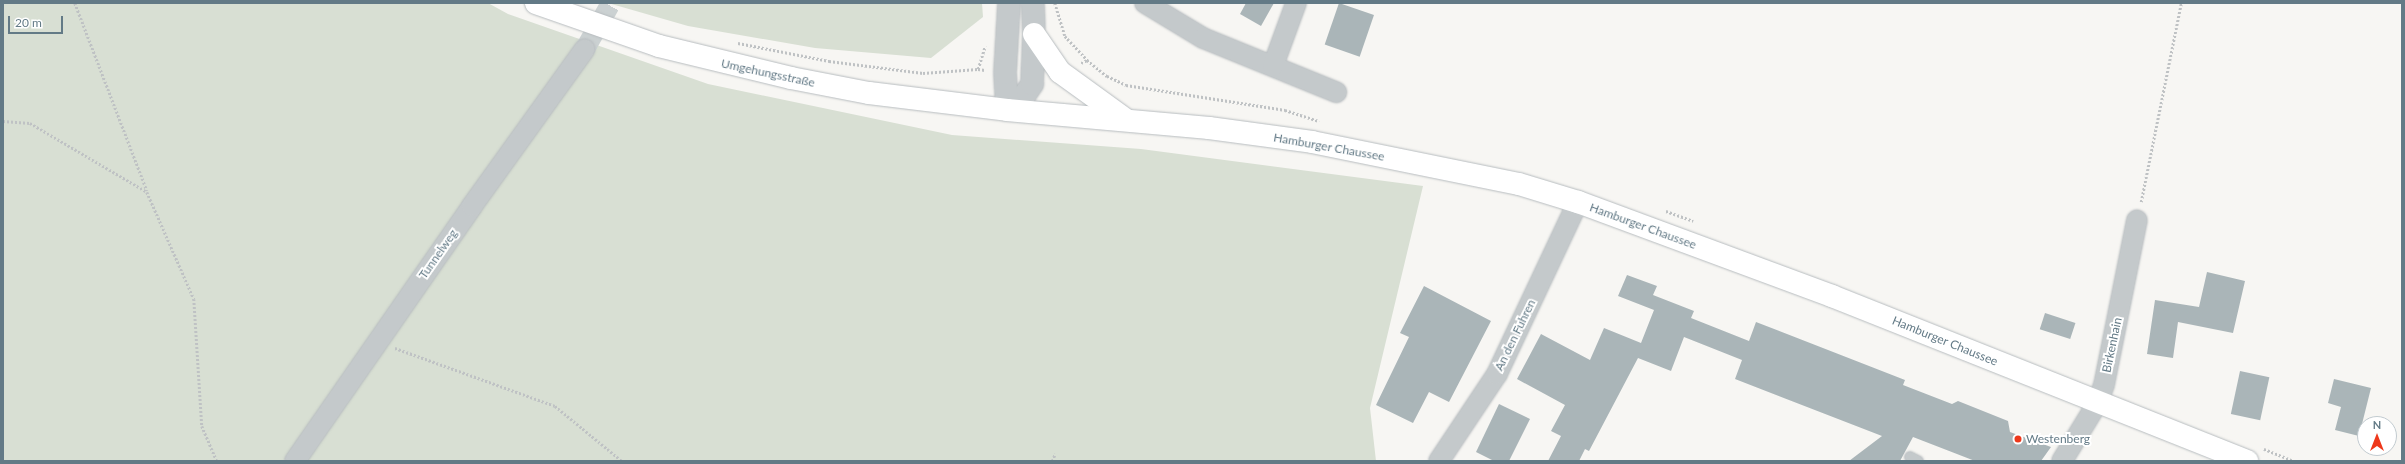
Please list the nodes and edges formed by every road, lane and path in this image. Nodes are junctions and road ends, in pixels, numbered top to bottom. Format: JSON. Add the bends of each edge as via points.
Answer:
{"nodes":[{"id":1,"x":75,"y":3,"type":"edge"},
{"id":2,"x":536,"y":3,"type":"edge"},
{"id":3,"x":1009,"y":3,"type":"edge"},
{"id":4,"x":1032,"y":3,"type":"edge"},
{"id":5,"x":1055,"y":3,"type":"edge"},
{"id":6,"x":1145,"y":3,"type":"edge"},
{"id":7,"x":1296,"y":3,"type":"edge"},
{"id":8,"x":2181,"y":3,"type":"edge"},
{"id":9,"x":1034,"y":34,"type":"junction"},
{"id":10,"x":731,"y":41,"type":"dead end"},
{"id":11,"x":986,"y":43,"type":"dead end"},
{"id":12,"x":585,"y":49,"type":"tunnel mouth"},
{"id":13,"x":1087,"y":60,"type":"dead end"},
{"id":14,"x":1273,"y":66,"type":"junction"},
{"id":15,"x":1336,"y":92,"type":"dead end"},
{"id":16,"x":1007,"y":110,"type":"junction"},
{"id":17,"x":1128,"y":120,"type":"junction"},
{"id":18,"x":3,"y":121,"type":"edge"},
{"id":19,"x":147,"y":192,"type":"junction"},
{"id":20,"x":1578,"y":202,"type":"junction"},
{"id":21,"x":2137,"y":220,"type":"joint"},
{"id":22,"x":378,"y":341,"type":"junction"},
{"id":23,"x":2098,"y":402,"type":"junction"},
{"id":24,"x":1055,"y":454,"type":"dead end"},
{"id":25,"x":216,"y":461,"type":"edge"},
{"id":26,"x":295,"y":461,"type":"edge"},
{"id":27,"x":622,"y":461,"type":"edge"},
{"id":28,"x":1052,"y":461,"type":"edge"},
{"id":29,"x":1439,"y":461,"type":"edge"},
{"id":30,"x":2062,"y":461,"type":"edge"},
{"id":31,"x":2247,"y":461,"type":"edge"}],
"edges":[{"from":1,"to":19,"type":"path"},
{"from":2,"to":16,"type":"main road","name":"Umgehungsstraße","via":[[659,46],[721,62],[869,93]]},
{"from":3,"to":16,"type":"street","via":[[1005,72]]},
{"from":4,"to":9,"type":"street"},
{"from":5,"to":13,"type":"path","via":[[1065,36]]},
{"from":6,"to":14,"type":"street","via":[[1203,38]]},
{"from":7,"to":14,"type":"street"},
{"from":8,"to":21,"type":"path"},
{"from":9,"to":16,"type":"street","via":[[1032,84],[1020,102]]},
{"from":9,"to":17,"type":"main road","via":[[1060,72]]},
{"from":10,"to":11,"type":"path","via":[[829,61],[923,72],[978,70]]},
{"from":12,"to":22,"type":"street","name":"Tunnelweg"},
{"from":14,"to":15,"type":"street"},
{"from":16,"to":17,"type":"main road","name":"Hamburger Chaussee"},
{"from":17,"to":20,"type":"main road","name":"Hamburger Chaussee","via":[[1312,142],[1519,184]]},
{"from":18,"to":19,"type":"path","via":[[30,123]]},
{"from":19,"to":25,"type":"path","via":[[194,299],[202,426]]},
{"from":20,"to":23,"type":"main road","name":"Hamburger Chaussee","via":[[1832,296]]},
{"from":20,"to":29,"type":"street","name":"An den Fuhren","via":[[1497,374]]},
{"from":21,"to":23,"type":"street","name":"Birkenhain"},
{"from":22,"to":26,"type":"street","name":"Tunnelweg"},
{"from":22,"to":27,"type":"path","via":[[556,406]]},
{"from":23,"to":30,"type":"street","name":"Birkenhain"},
{"from":23,"to":31,"type":"main road","name":"Hamburger Chaussee"},
{"from":24,"to":28,"type":"path"}]}
